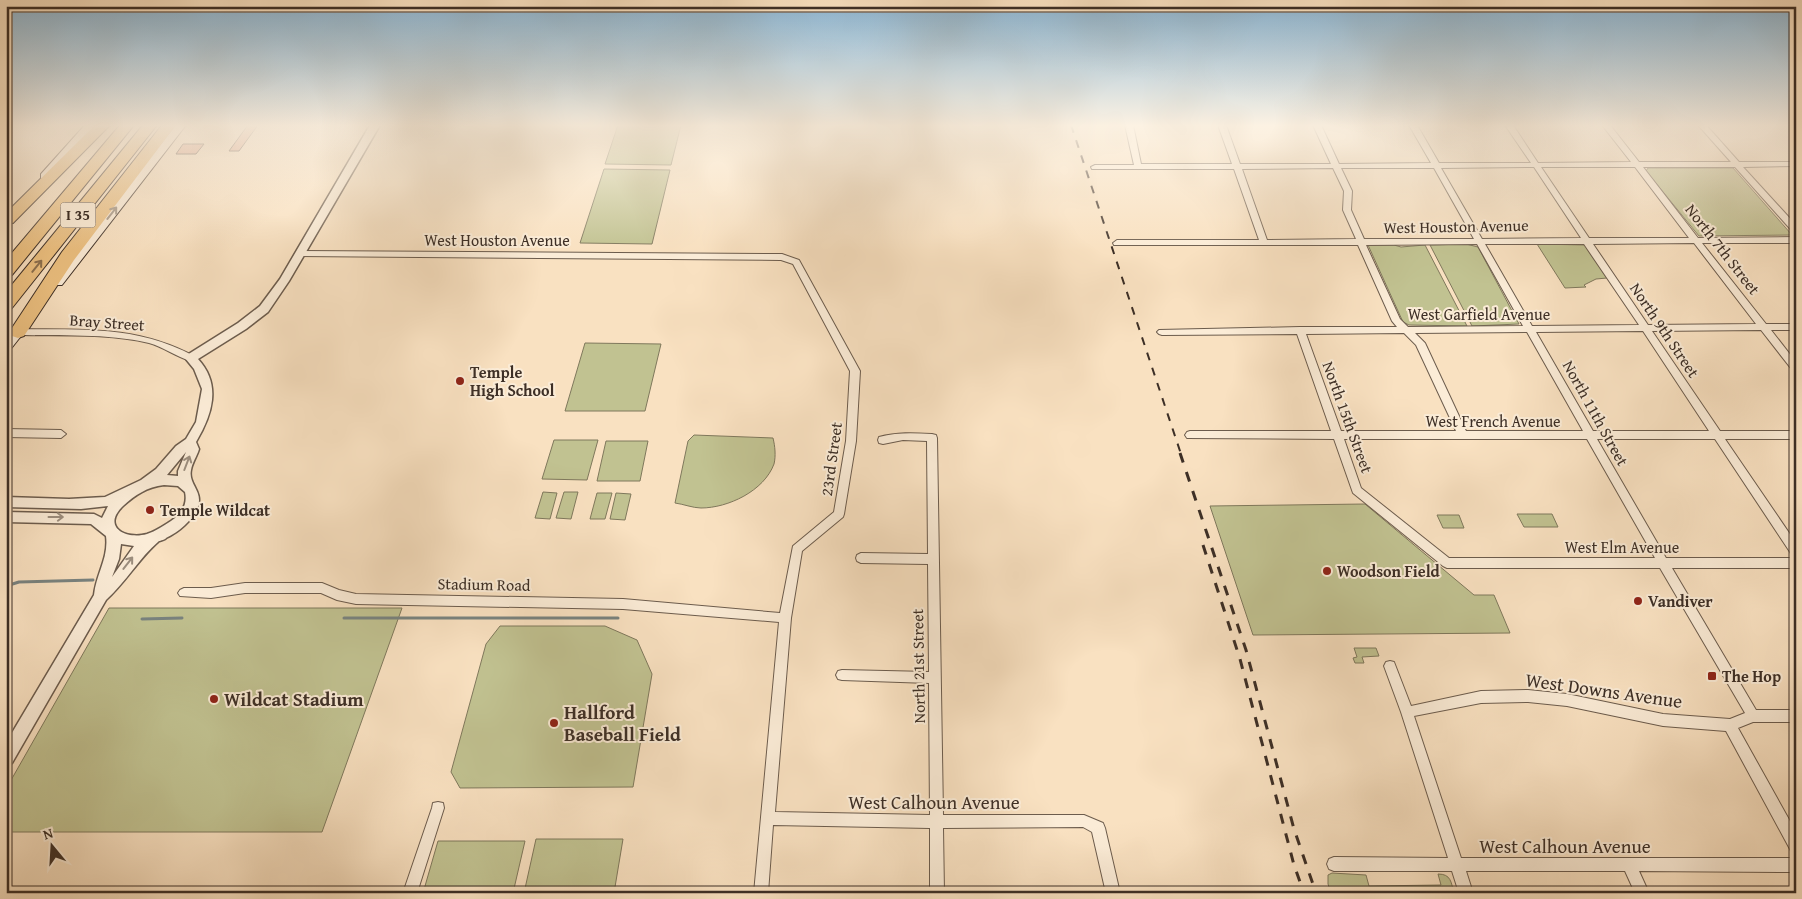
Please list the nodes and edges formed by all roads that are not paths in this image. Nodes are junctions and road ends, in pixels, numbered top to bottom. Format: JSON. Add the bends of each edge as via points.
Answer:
{"nodes":[{"id":1,"x":54,"y":167,"type":"edge"},
{"id":2,"x":61,"y":167,"type":"edge"},
{"id":3,"x":92,"y":167,"type":"edge"},
{"id":4,"x":116,"y":167,"type":"edge"},
{"id":5,"x":137,"y":167,"type":"edge"},
{"id":6,"x":149,"y":167,"type":"edge"},
{"id":7,"x":351,"y":167,"type":"edge"},
{"id":8,"x":1095,"y":167,"type":"dead end"},
{"id":9,"x":1138,"y":167,"type":"joint"},
{"id":10,"x":1237,"y":167,"type":"junction"},
{"id":11,"x":1337,"y":167,"type":"junction"},
{"id":12,"x":1342,"y":167,"type":"edge"},
{"id":13,"x":1437,"y":167,"type":"edge"},
{"id":14,"x":1537,"y":167,"type":"edge"},
{"id":15,"x":1639,"y":167,"type":"edge"},
{"id":16,"x":1739,"y":167,"type":"edge"},
{"id":17,"x":7,"y":221,"type":"edge"},
{"id":18,"x":1796,"y":230,"type":"edge"},
{"id":19,"x":1479,"y":240,"type":"junction"},
{"id":20,"x":1586,"y":240,"type":"junction"},
{"id":21,"x":1696,"y":240,"type":"junction"},
{"id":22,"x":1796,"y":240,"type":"edge"},
{"id":23,"x":1264,"y":242,"type":"junction"},
{"id":24,"x":1361,"y":242,"type":"junction"},
{"id":25,"x":1117,"y":243,"type":"dead end"},
{"id":26,"x":301,"y":254,"type":"junction"},
{"id":27,"x":692,"y":256,"type":"joint"},
{"id":28,"x":6,"y":271,"type":"edge"},
{"id":29,"x":6,"y":304,"type":"edge"},
{"id":30,"x":1764,"y":327,"type":"junction"},
{"id":31,"x":1796,"y":327,"type":"edge"},
{"id":32,"x":1647,"y":328,"type":"junction"},
{"id":33,"x":1530,"y":329,"type":"junction"},
{"id":34,"x":1300,"y":330,"type":"junction"},
{"id":35,"x":1407,"y":330,"type":"junction"},
{"id":36,"x":18,"y":332,"type":"junction"},
{"id":37,"x":1162,"y":332,"type":"dead end"},
{"id":38,"x":6,"y":347,"type":"edge"},
{"id":39,"x":190,"y":358,"type":"junction"},
{"id":40,"x":1796,"y":369,"type":"edge"},
{"id":41,"x":6,"y":433,"type":"edge"},
{"id":42,"x":61,"y":434,"type":"dead end"},
{"id":43,"x":1590,"y":435,"type":"junction"},
{"id":44,"x":1796,"y":435,"type":"edge"},
{"id":45,"x":1190,"y":436,"type":"dead end"},
{"id":46,"x":1338,"y":436,"type":"junction"},
{"id":47,"x":1463,"y":436,"type":"junction"},
{"id":48,"x":1718,"y":436,"type":"junction"},
{"id":49,"x":883,"y":440,"type":"dead end"},
{"id":50,"x":190,"y":442,"type":"junction"},
{"id":51,"x":146,"y":484,"type":"junction"},
{"id":52,"x":186,"y":484,"type":"junction"},
{"id":53,"x":130,"y":492,"type":"junction"},
{"id":54,"x":6,"y":502,"type":"edge"},
{"id":55,"x":6,"y":517,"type":"edge"},
{"id":56,"x":111,"y":533,"type":"junction"},
{"id":57,"x":160,"y":536,"type":"junction"},
{"id":58,"x":1796,"y":552,"type":"edge"},
{"id":59,"x":861,"y":558,"type":"dead end"},
{"id":60,"x":932,"y":559,"type":"junction"},
{"id":61,"x":1447,"y":563,"type":"joint"},
{"id":62,"x":1663,"y":563,"type":"junction"},
{"id":63,"x":1796,"y":563,"type":"edge"},
{"id":64,"x":184,"y":593,"type":"dead end"},
{"id":65,"x":101,"y":596,"type":"junction"},
{"id":66,"x":785,"y":618,"type":"junction"},
{"id":67,"x":1390,"y":666,"type":"dead end"},
{"id":68,"x":842,"y":675,"type":"dead end"},
{"id":69,"x":934,"y":678,"type":"junction"},
{"id":70,"x":1407,"y":712,"type":"junction"},
{"id":71,"x":1753,"y":716,"type":"junction"},
{"id":72,"x":1796,"y":716,"type":"edge"},
{"id":73,"x":1730,"y":725,"type":"junction"},
{"id":74,"x":6,"y":758,"type":"edge"},
{"id":75,"x":438,"y":808,"type":"dead end"},
{"id":76,"x":767,"y":818,"type":"junction"},
{"id":77,"x":935,"y":822,"type":"junction"},
{"id":78,"x":1796,"y":846,"type":"edge"},
{"id":79,"x":1334,"y":864,"type":"dead end"},
{"id":80,"x":1456,"y":864,"type":"junction"},
{"id":81,"x":1628,"y":864,"type":"junction"},
{"id":82,"x":1796,"y":864,"type":"edge"},
{"id":83,"x":410,"y":893,"type":"edge"},
{"id":84,"x":761,"y":893,"type":"edge"},
{"id":85,"x":937,"y":893,"type":"edge"},
{"id":86,"x":1113,"y":893,"type":"edge"},
{"id":87,"x":1466,"y":893,"type":"edge"},
{"id":88,"x":1642,"y":893,"type":"edge"}],
"edges":[{"from":1,"to":17,"type":"main road"},
{"from":2,"to":17,"type":"highway"},
{"from":3,"to":28,"type":"highway","number":"I 35"},
{"from":29,"to":4,"type":"highway","number":"I 35","one_way":true},
{"from":5,"to":36,"type":"highway","via":[[68,256]]},
{"from":36,"to":6,"type":"main road","one_way":true},
{"from":7,"to":26,"type":"street"},
{"from":8,"to":9,"type":"street"},
{"from":9,"to":10,"type":"street"},
{"from":10,"to":11,"type":"street"},
{"from":10,"to":23,"type":"street"},
{"from":11,"to":12,"type":"street"},
{"from":11,"to":24,"type":"street","via":[[1348,191],[1347,210]]},
{"from":13,"to":19,"type":"street","name":"North 11th Street"},
{"from":14,"to":20,"type":"street","name":"North 9th Street"},
{"from":15,"to":21,"type":"street","name":"North 7th Street"},
{"from":16,"to":18,"type":"street"},
{"from":19,"to":20,"type":"street","name":"West Houston Avenue"},
{"from":19,"to":24,"type":"street","name":"West Houston Avenue"},
{"from":19,"to":33,"type":"street","name":"North 11th Street"},
{"from":20,"to":21,"type":"street","name":"West Houston Avenue"},
{"from":20,"to":32,"type":"street","name":"North 9th Street"},
{"from":21,"to":22,"type":"street","name":"West Houston Avenue"},
{"from":21,"to":30,"type":"street","name":"North 7th Street"},
{"from":23,"to":24,"type":"street","name":"West Houston Avenue"},
{"from":23,"to":25,"type":"street","name":"West Houston Avenue"},
{"from":24,"to":35,"type":"street","via":[[1396,321]]},
{"from":26,"to":27,"type":"street","name":"West Houston Avenue"},
{"from":26,"to":39,"type":"street","via":[[264,308],[242,326]]},
{"from":27,"to":66,"type":"street","name":"23rd Street","via":[[782,257],[796,262],[855,371],[851,442],[839,514],[797,549]]},
{"from":30,"to":31,"type":"street","name":"West Garfield Avenue"},
{"from":30,"to":32,"type":"street","name":"West Garfield Avenue"},
{"from":30,"to":40,"type":"street","name":"North 7th Street"},
{"from":32,"to":33,"type":"street","name":"West Garfield Avenue"},
{"from":32,"to":48,"type":"street","name":"North 9th Street"},
{"from":33,"to":35,"type":"street","name":"West Garfield Avenue"},
{"from":33,"to":43,"type":"street","name":"North 11th Street"},
{"from":34,"to":35,"type":"street","name":"West Garfield Avenue"},
{"from":34,"to":37,"type":"street","name":"West Garfield Avenue"},
{"from":34,"to":46,"type":"street","name":"North 15th Street"},
{"from":35,"to":47,"type":"street","via":[[1420,343]]},
{"from":36,"to":38,"type":"main road"},
{"from":36,"to":39,"type":"street","name":"Bray Street","via":[[123,335],[158,341]]},
{"from":39,"to":50,"type":"street","via":[[199,367],[208,389],[202,422]]},
{"from":41,"to":42,"type":"street"},
{"from":43,"to":47,"type":"street","name":"West French Avenue"},
{"from":43,"to":48,"type":"street","name":"West French Avenue"},
{"from":43,"to":62,"type":"street","name":"North 11th Street"},
{"from":44,"to":48,"type":"street","name":"West French Avenue"},
{"from":45,"to":46,"type":"street","name":"West French Avenue"},
{"from":46,"to":47,"type":"street","name":"West French Avenue"},
{"from":46,"to":61,"type":"street","name":"North 15th Street","via":[[1357,490]]},
{"from":48,"to":58,"type":"street","name":"North 9th Street"},
{"from":49,"to":60,"type":"street","name":"North 21st Street","via":[[903,436],[932,438]]},
{"from":50,"to":51,"type":"street"},
{"from":52,"to":50,"type":"street","one_way":true,"via":[[184,471],[193,449]]},
{"from":51,"to":52,"type":"street","via":[[172,479]]},
{"from":51,"to":53,"type":"street"},
{"from":52,"to":57,"type":"street","via":[[193,496],[192,507],[174,528]]},
{"from":53,"to":54,"type":"street","via":[[99,502]]},
{"from":53,"to":56,"type":"street","via":[[109,517]]},
{"from":55,"to":56,"type":"street","one_way":true,"via":[[94,519]]},
{"from":56,"to":57,"type":"street","via":[[130,542]]},
{"from":56,"to":65,"type":"street","via":[[116,546],[101,582]]},
{"from":65,"to":57,"type":"street","one_way":true,"via":[[116,582],[138,551]]},
{"from":59,"to":60,"type":"street"},
{"from":60,"to":69,"type":"street","name":"North 21st Street"},
{"from":61,"to":62,"type":"street","name":"West Elm Avenue"},
{"from":62,"to":63,"type":"street","name":"West Elm Avenue"},
{"from":62,"to":71,"type":"street","name":"North 11th Street"},
{"from":64,"to":66,"type":"street","name":"Stadium Road","via":[[245,588],[322,588],[356,599],[623,604]]},
{"from":65,"to":74,"type":"street"},
{"from":66,"to":76,"type":"street","name":"23rd Street"},
{"from":67,"to":70,"type":"street"},
{"from":68,"to":69,"type":"street"},
{"from":69,"to":77,"type":"street","name":"North 21st Street"},
{"from":70,"to":73,"type":"street","name":"West Downs Avenue","via":[[1482,697],[1528,696],[1567,700],[1641,717]]},
{"from":70,"to":80,"type":"street"},
{"from":71,"to":72,"type":"street","name":"West Downs Avenue"},
{"from":71,"to":73,"type":"street","name":"West Downs Avenue"},
{"from":73,"to":78,"type":"street"},
{"from":75,"to":83,"type":"street"},
{"from":76,"to":77,"type":"street","name":"West Calhoun Avenue"},
{"from":76,"to":84,"type":"street","name":"23rd Street"},
{"from":77,"to":85,"type":"street","name":"North 21st Street"},
{"from":77,"to":86,"type":"street","name":"West Calhoun Avenue","via":[[1084,821],[1098,828]]},
{"from":79,"to":80,"type":"street","name":"West Calhoun Avenue"},
{"from":80,"to":81,"type":"street","name":"West Calhoun Avenue"},
{"from":80,"to":87,"type":"street"},
{"from":81,"to":82,"type":"street","name":"West Calhoun Avenue"},
{"from":81,"to":88,"type":"street"}]}
